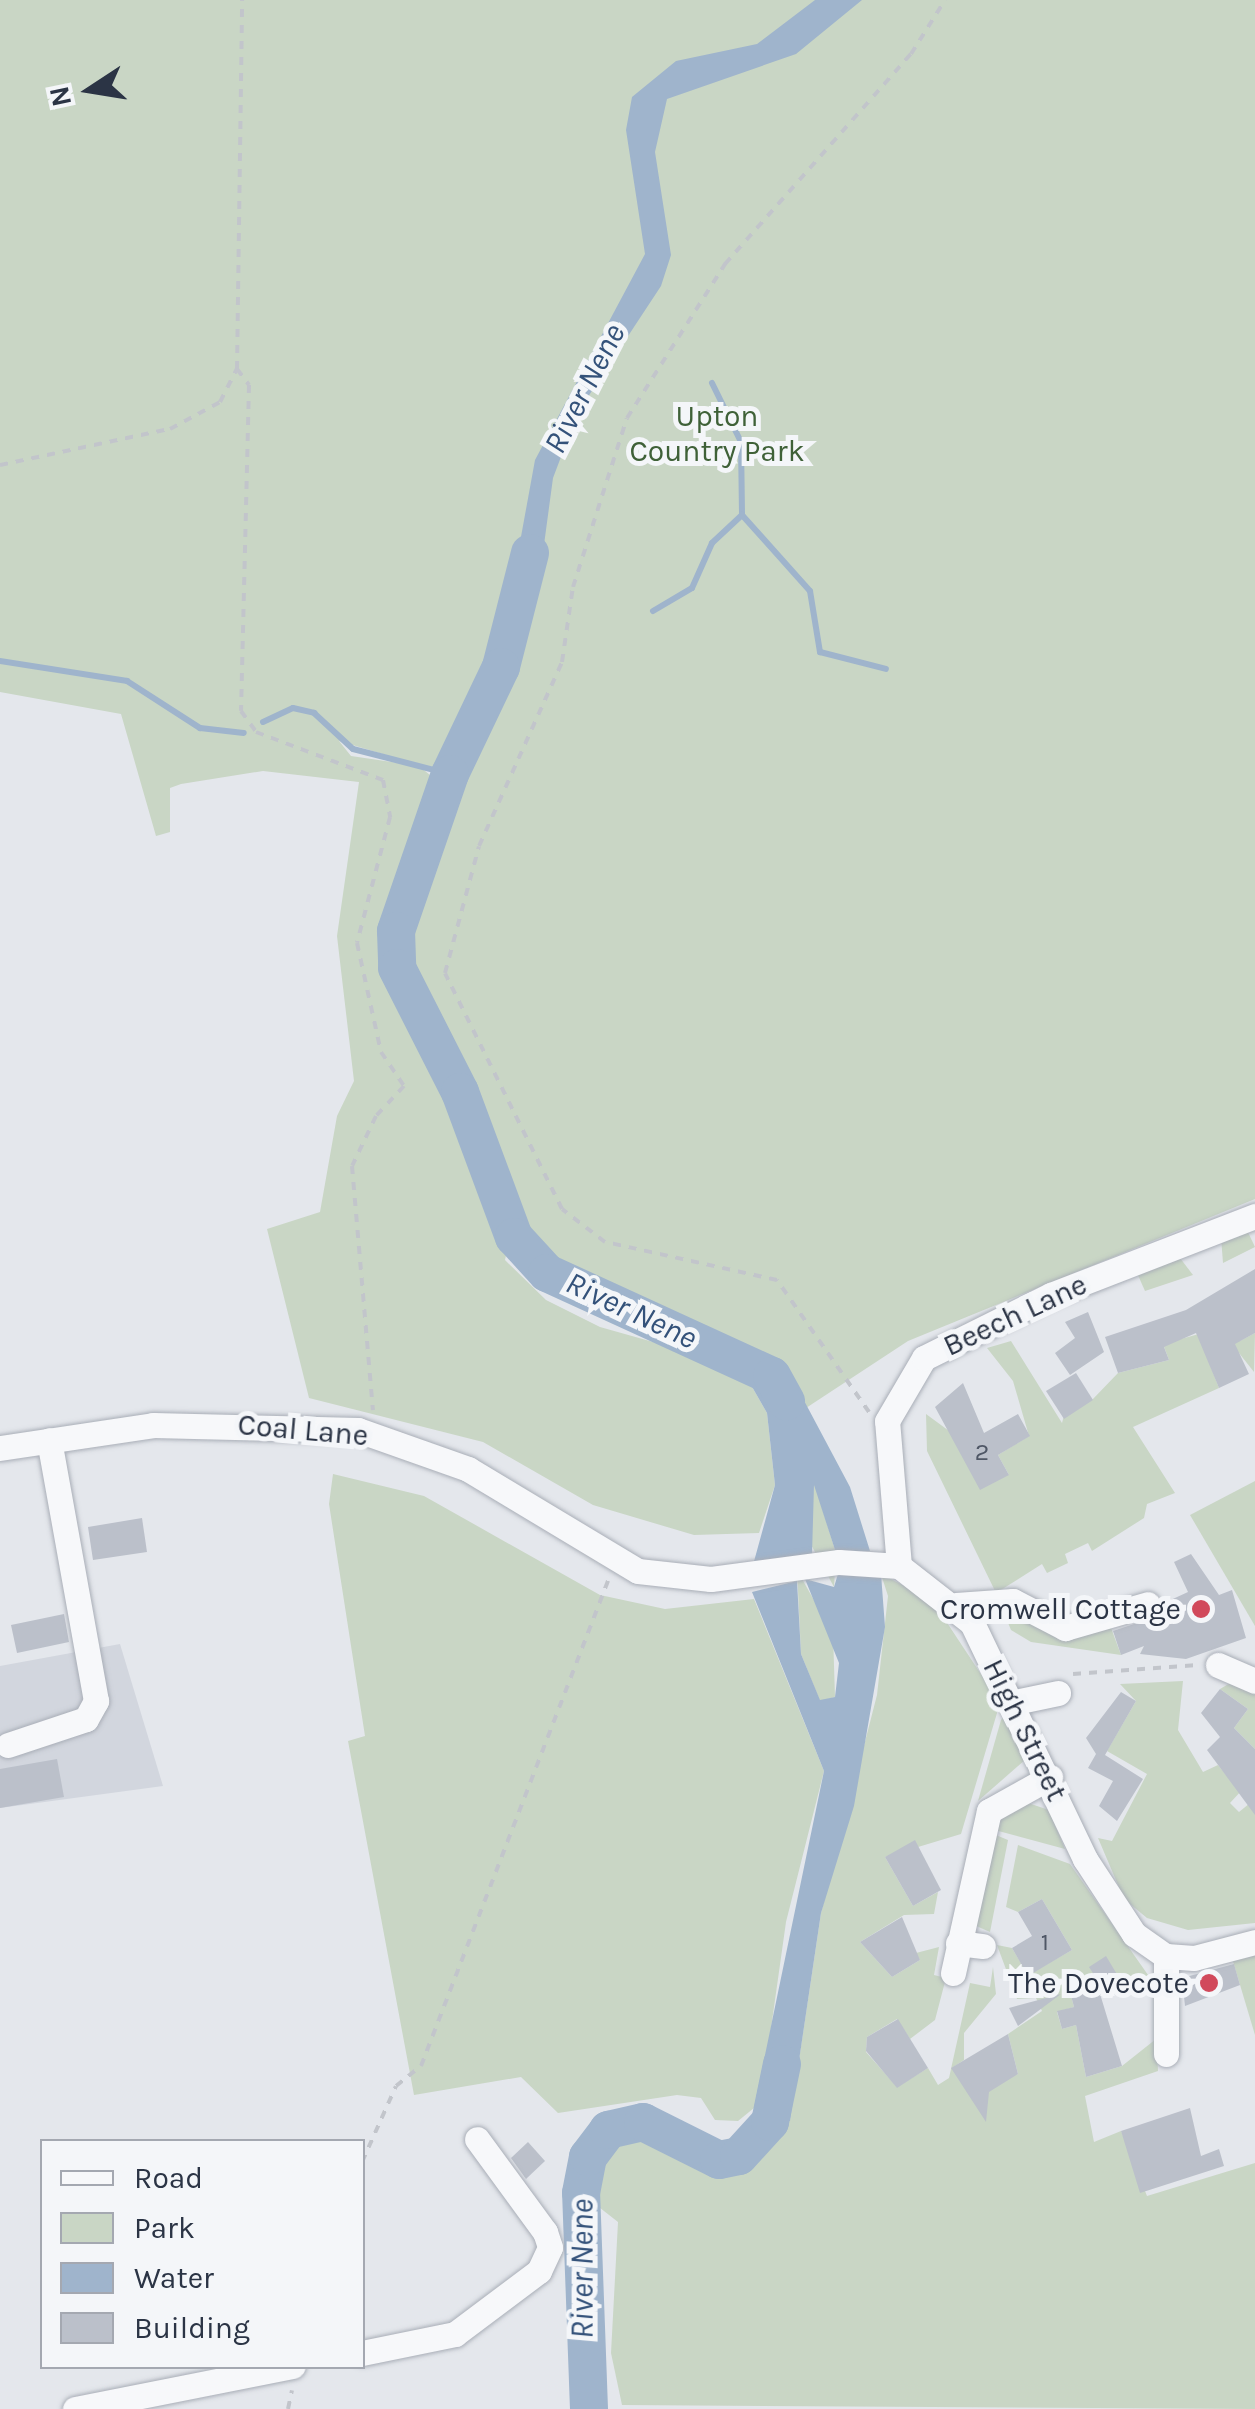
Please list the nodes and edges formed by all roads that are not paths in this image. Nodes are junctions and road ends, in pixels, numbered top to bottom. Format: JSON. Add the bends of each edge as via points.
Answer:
{"nodes":[{"id":1,"x":1255,"y":1216,"type":"edge"},
{"id":2,"x":49,"y":1440,"type":"junction"},
{"id":3,"x":0,"y":1448,"type":"edge"},
{"id":4,"x":888,"y":1564,"type":"junction"},
{"id":5,"x":1148,"y":1604,"type":"dead end"},
{"id":6,"x":956,"y":1605,"type":"junction"},
{"id":7,"x":1218,"y":1664,"type":"road end"},
{"id":8,"x":1255,"y":1681,"type":"edge"},
{"id":9,"x":1059,"y":1684,"type":"road end"},
{"id":10,"x":1015,"y":1702,"type":"junction"},
{"id":11,"x":8,"y":1744,"type":"dead end"},
{"id":12,"x":1050,"y":1777,"type":"junction"},
{"id":13,"x":1255,"y":1942,"type":"edge"},
{"id":14,"x":1166,"y":1956,"type":"junction"},
{"id":15,"x":953,"y":1974,"type":"dead end"},
{"id":16,"x":1166,"y":2054,"type":"dead end"},
{"id":17,"x":477,"y":2140,"type":"dead end"},
{"id":18,"x":365,"y":2352,"type":"edge"},
{"id":19,"x":278,"y":2369,"type":"edge"},
{"id":20,"x":75,"y":2409,"type":"edge"}],
"edges":[{"from":1,"to":4,"type":"street","name":"Beech Lane","via":[[940,1345],[908,1379],[887,1421]]},
{"from":2,"to":3,"type":"street","name":"Coal Lane"},
{"from":2,"to":4,"type":"street","name":"Coal Lane","via":[[153,1426],[358,1430],[468,1469],[618,1564],[656,1575],[752,1577]]},
{"from":2,"to":11,"type":"street","via":[[96,1701],[86,1719]]},
{"from":4,"to":6,"type":"street","name":"High Street"},
{"from":5,"to":6,"type":"street","via":[[1065,1628],[1013,1601]]},
{"from":6,"to":10,"type":"street","name":"High Street"},
{"from":7,"to":8,"type":"street"},
{"from":9,"to":10,"type":"street"},
{"from":10,"to":12,"type":"street","name":"High Street"},
{"from":12,"to":14,"type":"street","name":"High Street","via":[[1113,1911]]},
{"from":12,"to":15,"type":"street","via":[[988,1811],[971,1944]]},
{"from":13,"to":14,"type":"street"},
{"from":14,"to":16,"type":"street"},
{"from":17,"to":18,"type":"street","via":[[544,2232],[550,2247],[539,2271],[455,2334]]},
{"from":19,"to":20,"type":"street"}]}
